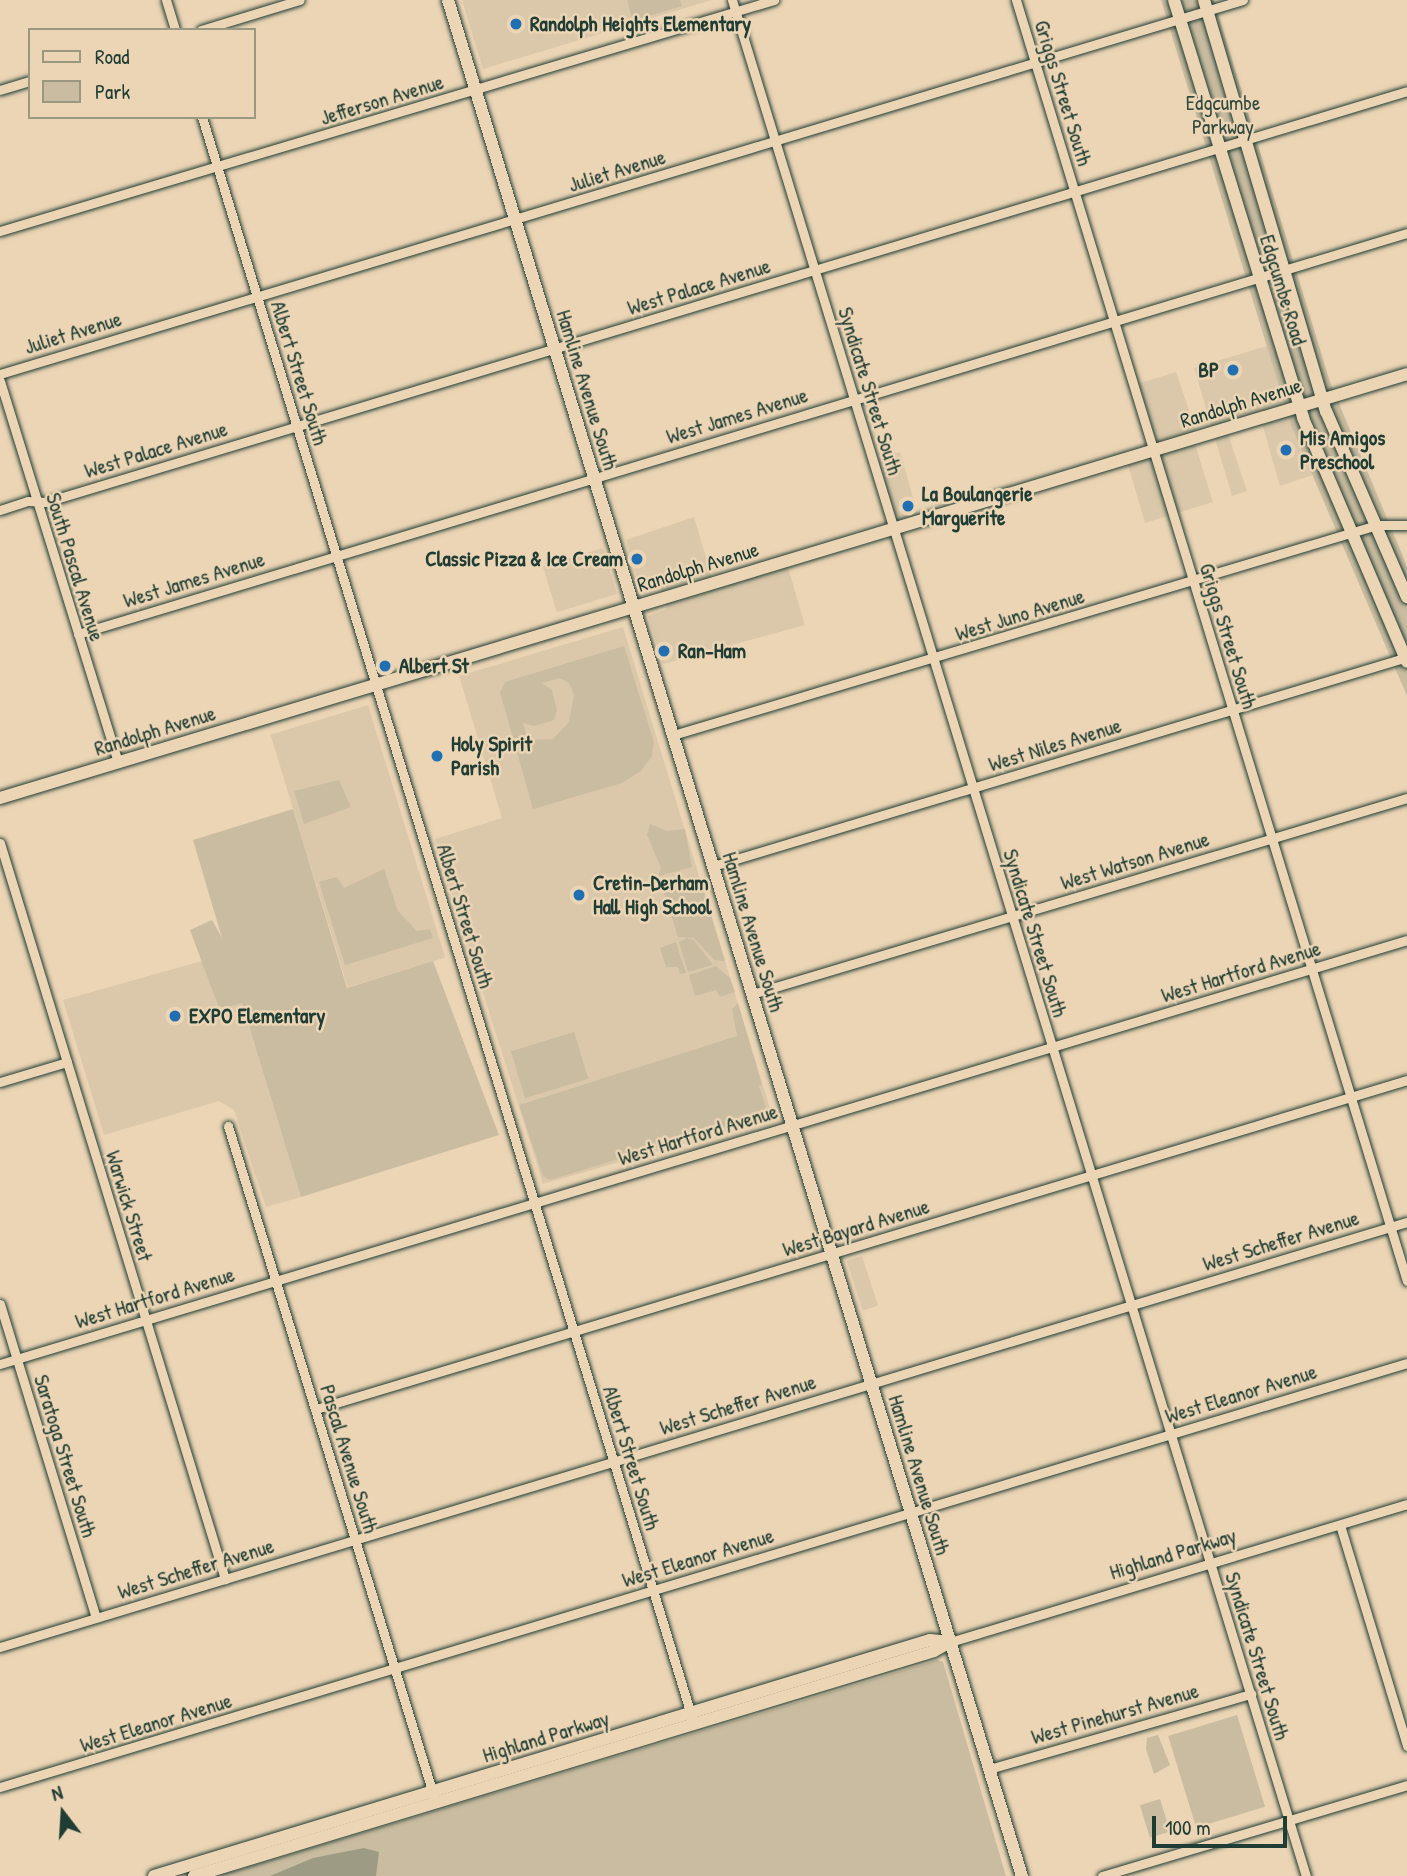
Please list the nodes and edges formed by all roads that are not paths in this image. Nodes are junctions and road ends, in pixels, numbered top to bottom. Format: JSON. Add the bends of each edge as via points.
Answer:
{"nodes":[{"id":1,"x":166,"y":0,"type":"edge"},
{"id":2,"x":300,"y":0,"type":"edge"},
{"id":3,"x":448,"y":0,"type":"edge"},
{"id":4,"x":732,"y":0,"type":"edge"},
{"id":5,"x":774,"y":0,"type":"edge"},
{"id":6,"x":1016,"y":0,"type":"edge"},
{"id":7,"x":1174,"y":0,"type":"edge"},
{"id":8,"x":1243,"y":0,"type":"edge"},
{"id":9,"x":1206,"y":6,"type":"edge"},
{"id":10,"x":736,"y":12,"type":"junction"},
{"id":11,"x":1180,"y":20,"type":"junction"},
{"id":12,"x":174,"y":28,"type":"edge"},
{"id":13,"x":208,"y":28,"type":"edge"},
{"id":14,"x":1036,"y":64,"type":"junction"},
{"id":15,"x":28,"y":82,"type":"edge"},
{"id":16,"x":0,"y":90,"type":"edge"},
{"id":17,"x":475,"y":90,"type":"junction"},
{"id":18,"x":1407,"y":91,"type":"edge"},
{"id":19,"x":203,"y":119,"type":"edge"},
{"id":20,"x":1244,"y":141,"type":"junction"},
{"id":21,"x":775,"y":142,"type":"junction"},
{"id":22,"x":1220,"y":148,"type":"junction"},
{"id":23,"x":217,"y":167,"type":"junction"},
{"id":24,"x":1076,"y":193,"type":"junction"},
{"id":25,"x":515,"y":220,"type":"junction"},
{"id":26,"x":0,"y":231,"type":"edge"},
{"id":27,"x":1407,"y":233,"type":"edge"},
{"id":28,"x":1283,"y":270,"type":"junction"},
{"id":29,"x":815,"y":271,"type":"junction"},
{"id":30,"x":1259,"y":277,"type":"junction"},
{"id":31,"x":257,"y":296,"type":"junction"},
{"id":32,"x":1114,"y":320,"type":"junction"},
{"id":33,"x":555,"y":349,"type":"junction"},
{"id":34,"x":0,"y":374,"type":"edge"},
{"id":35,"x":1407,"y":374,"type":"edge"},
{"id":36,"x":0,"y":381,"type":"edge"},
{"id":37,"x":854,"y":399,"type":"junction"},
{"id":38,"x":1323,"y":399,"type":"junction"},
{"id":39,"x":1299,"y":406,"type":"junction"},
{"id":40,"x":296,"y":426,"type":"junction"},
{"id":41,"x":1154,"y":450,"type":"junction"},
{"id":42,"x":594,"y":477,"type":"junction"},
{"id":43,"x":36,"y":501,"type":"junction"},
{"id":44,"x":0,"y":510,"type":"edge"},
{"id":45,"x":1377,"y":525,"type":"junction"},
{"id":46,"x":1407,"y":525,"type":"edge"},
{"id":47,"x":893,"y":528,"type":"junction"},
{"id":48,"x":1352,"y":533,"type":"junction"},
{"id":49,"x":336,"y":555,"type":"junction"},
{"id":50,"x":1193,"y":580,"type":"junction"},
{"id":51,"x":1407,"y":597,"type":"edge"},
{"id":52,"x":633,"y":606,"type":"junction"},
{"id":53,"x":78,"y":634,"type":"junction"},
{"id":54,"x":933,"y":659,"type":"junction"},
{"id":55,"x":1406,"y":659,"type":"edge"},
{"id":56,"x":376,"y":685,"type":"junction"},
{"id":57,"x":1233,"y":710,"type":"junction"},
{"id":58,"x":673,"y":735,"type":"junction"},
{"id":59,"x":118,"y":763,"type":"junction"},
{"id":60,"x":973,"y":788,"type":"junction"},
{"id":61,"x":0,"y":798,"type":"edge"},
{"id":62,"x":1407,"y":798,"type":"edge"},
{"id":63,"x":1272,"y":839,"type":"junction"},
{"id":64,"x":0,"y":843,"type":"edge"},
{"id":65,"x":713,"y":866,"type":"junction"},
{"id":66,"x":1012,"y":916,"type":"junction"},
{"id":67,"x":1407,"y":940,"type":"edge"},
{"id":68,"x":1311,"y":969,"type":"junction"},
{"id":69,"x":752,"y":994,"type":"junction"},
{"id":70,"x":1052,"y":1047,"type":"junction"},
{"id":71,"x":67,"y":1062,"type":"junction"},
{"id":72,"x":1407,"y":1080,"type":"edge"},
{"id":73,"x":0,"y":1082,"type":"edge"},
{"id":74,"x":1350,"y":1097,"type":"junction"},
{"id":75,"x":792,"y":1125,"type":"junction"},
{"id":76,"x":228,"y":1126,"type":"dead end"},
{"id":77,"x":1091,"y":1175,"type":"junction"},
{"id":78,"x":534,"y":1202,"type":"junction"},
{"id":79,"x":1407,"y":1222,"type":"edge"},
{"id":80,"x":1390,"y":1227,"type":"junction"},
{"id":81,"x":832,"y":1254,"type":"junction"},
{"id":82,"x":275,"y":1280,"type":"junction"},
{"id":83,"x":1407,"y":1281,"type":"edge"},
{"id":84,"x":0,"y":1304,"type":"edge"},
{"id":85,"x":1131,"y":1305,"type":"junction"},
{"id":86,"x":145,"y":1319,"type":"junction"},
{"id":87,"x":575,"y":1331,"type":"junction"},
{"id":88,"x":17,"y":1358,"type":"junction"},
{"id":89,"x":1407,"y":1363,"type":"edge"},
{"id":90,"x":0,"y":1364,"type":"edge"},
{"id":91,"x":871,"y":1382,"type":"junction"},
{"id":92,"x":316,"y":1409,"type":"junction"},
{"id":93,"x":1170,"y":1434,"type":"junction"},
{"id":94,"x":614,"y":1461,"type":"junction"},
{"id":95,"x":1407,"y":1504,"type":"edge"},
{"id":96,"x":909,"y":1512,"type":"junction"},
{"id":97,"x":1340,"y":1525,"type":"junction"},
{"id":98,"x":355,"y":1539,"type":"junction"},
{"id":99,"x":1209,"y":1563,"type":"junction"},
{"id":100,"x":225,"y":1578,"type":"junction"},
{"id":101,"x":653,"y":1590,"type":"junction"},
{"id":102,"x":96,"y":1618,"type":"junction"},
{"id":103,"x":950,"y":1642,"type":"junction"},
{"id":104,"x":0,"y":1647,"type":"edge"},
{"id":105,"x":395,"y":1668,"type":"junction"},
{"id":106,"x":1251,"y":1693,"type":"junction"},
{"id":107,"x":692,"y":1718,"type":"junction"},
{"id":108,"x":1407,"y":1746,"type":"edge"},
{"id":109,"x":989,"y":1769,"type":"junction"},
{"id":110,"x":1407,"y":1785,"type":"edge"},
{"id":111,"x":0,"y":1787,"type":"edge"},
{"id":112,"x":434,"y":1797,"type":"junction"},
{"id":113,"x":1288,"y":1821,"type":"junction"},
{"id":114,"x":154,"y":1876,"type":"edge"},
{"id":115,"x":194,"y":1876,"type":"edge"},
{"id":116,"x":1022,"y":1876,"type":"edge"},
{"id":117,"x":1102,"y":1876,"type":"edge"},
{"id":118,"x":1307,"y":1876,"type":"edge"}],
"edges":[{"from":1,"to":12,"type":"street"},
{"from":2,"to":13,"type":"street"},
{"from":3,"to":17,"type":"street","name":"Hamline Avenue South"},
{"from":4,"to":10,"type":"street","name":"Syndicate Street South"},
{"from":5,"to":10,"type":"street","name":"Jefferson Avenue"},
{"from":6,"to":14,"type":"street","name":"Griggs Street South"},
{"from":7,"to":11,"type":"street","name":"Edgcumbe Road"},
{"from":8,"to":9,"type":"street","name":"Juliet Avenue"},
{"from":9,"to":11,"type":"street","name":"Juliet Avenue"},
{"from":9,"to":20,"type":"street","name":"Edgcumbe Road"},
{"from":10,"to":17,"type":"street","name":"Jefferson Avenue"},
{"from":10,"to":21,"type":"street","name":"Syndicate Street South"},
{"from":11,"to":14,"type":"street","name":"Juliet Avenue"},
{"from":11,"to":22,"type":"street","name":"Edgcumbe Road"},
{"from":14,"to":21,"type":"street","name":"Juliet Avenue"},
{"from":14,"to":24,"type":"street","name":"Griggs Street South"},
{"from":15,"to":16,"type":"street"},
{"from":17,"to":23,"type":"street","name":"Jefferson Avenue"},
{"from":17,"to":25,"type":"street","name":"Hamline Avenue South"},
{"from":18,"to":20,"type":"street","name":"West Palace Avenue"},
{"from":19,"to":23,"type":"street","name":"Albert Street South"},
{"from":20,"to":22,"type":"street","name":"West Palace Avenue"},
{"from":20,"to":28,"type":"street","name":"Edgcumbe Road"},
{"from":21,"to":25,"type":"street","name":"Juliet Avenue"},
{"from":21,"to":29,"type":"street","name":"Syndicate Street South"},
{"from":22,"to":24,"type":"street","name":"West Palace Avenue"},
{"from":22,"to":30,"type":"street","name":"Edgcumbe Road"},
{"from":23,"to":26,"type":"street","name":"Jefferson Avenue"},
{"from":23,"to":31,"type":"street","name":"Albert Street South"},
{"from":24,"to":29,"type":"street","name":"West Palace Avenue"},
{"from":24,"to":32,"type":"street","name":"Griggs Street South"},
{"from":25,"to":31,"type":"street","name":"Juliet Avenue"},
{"from":25,"to":33,"type":"street","name":"Hamline Avenue South"},
{"from":27,"to":28,"type":"street","name":"West James Avenue"},
{"from":28,"to":30,"type":"street","name":"West James Avenue"},
{"from":28,"to":38,"type":"street","name":"Edgcumbe Road"},
{"from":29,"to":33,"type":"street","name":"West Palace Avenue"},
{"from":29,"to":37,"type":"street","name":"Syndicate Street South"},
{"from":30,"to":32,"type":"street","name":"West James Avenue"},
{"from":30,"to":39,"type":"street","name":"Edgcumbe Road"},
{"from":31,"to":34,"type":"street","name":"Juliet Avenue"},
{"from":31,"to":40,"type":"street","name":"Albert Street South"},
{"from":32,"to":37,"type":"street","name":"West James Avenue"},
{"from":32,"to":41,"type":"street","name":"Griggs Street South"},
{"from":33,"to":40,"type":"street","name":"West Palace Avenue"},
{"from":33,"to":42,"type":"street","name":"Hamline Avenue South"},
{"from":35,"to":38,"type":"street","name":"Randolph Avenue"},
{"from":36,"to":43,"type":"street","name":"South Pascal Avenue"},
{"from":37,"to":42,"type":"street","name":"West James Avenue"},
{"from":37,"to":47,"type":"street","name":"Syndicate Street South"},
{"from":38,"to":39,"type":"street","name":"Randolph Avenue"},
{"from":38,"to":45,"type":"street","name":"Edgcumbe Road"},
{"from":39,"to":41,"type":"street","name":"Randolph Avenue"},
{"from":39,"to":48,"type":"street","name":"Edgcumbe Road"},
{"from":40,"to":43,"type":"street","name":"West Palace Avenue"},
{"from":40,"to":49,"type":"street","name":"Albert Street South"},
{"from":41,"to":47,"type":"street","name":"Randolph Avenue"},
{"from":41,"to":50,"type":"street","name":"Griggs Street South"},
{"from":42,"to":49,"type":"street","name":"West James Avenue"},
{"from":42,"to":52,"type":"street","name":"Hamline Avenue South"},
{"from":43,"to":44,"type":"street","name":"West Palace Avenue"},
{"from":43,"to":53,"type":"street","name":"South Pascal Avenue"},
{"from":45,"to":46,"type":"street","name":"West Juno Avenue"},
{"from":45,"to":48,"type":"street","name":"West Juno Avenue"},
{"from":45,"to":51,"type":"street","name":"Edgcumbe Road"},
{"from":47,"to":52,"type":"street","name":"Randolph Avenue"},
{"from":47,"to":54,"type":"street","name":"Syndicate Street South"},
{"from":48,"to":50,"type":"street","name":"West Juno Avenue"},
{"from":48,"to":55,"type":"street","name":"Edgcumbe Road"},
{"from":49,"to":53,"type":"street","name":"West James Avenue"},
{"from":49,"to":56,"type":"street","name":"Albert Street South"},
{"from":50,"to":54,"type":"street","name":"West Juno Avenue"},
{"from":50,"to":57,"type":"street","name":"Griggs Street South"},
{"from":52,"to":56,"type":"street","name":"Randolph Avenue"},
{"from":52,"to":58,"type":"street","name":"Hamline Avenue South"},
{"from":53,"to":59,"type":"street","name":"South Pascal Avenue"},
{"from":54,"to":58,"type":"street","name":"West Juno Avenue"},
{"from":54,"to":60,"type":"street","name":"Syndicate Street South"},
{"from":55,"to":57,"type":"street","name":"West Niles Avenue"},
{"from":56,"to":59,"type":"street","name":"Randolph Avenue"},
{"from":56,"to":78,"type":"street","name":"Albert Street South"},
{"from":57,"to":60,"type":"street","name":"West Niles Avenue"},
{"from":57,"to":63,"type":"street","name":"Griggs Street South"},
{"from":58,"to":65,"type":"street","name":"Hamline Avenue South"},
{"from":59,"to":61,"type":"street","name":"Randolph Avenue"},
{"from":60,"to":65,"type":"street","name":"West Niles Avenue"},
{"from":60,"to":66,"type":"street","name":"Syndicate Street South"},
{"from":62,"to":63,"type":"street","name":"West Watson Avenue"},
{"from":63,"to":66,"type":"street","name":"West Watson Avenue"},
{"from":63,"to":68,"type":"street","name":"Griggs Street South"},
{"from":64,"to":71,"type":"street","name":"Warwick Street"},
{"from":65,"to":69,"type":"street","name":"Hamline Avenue South"},
{"from":66,"to":69,"type":"street","name":"West Watson Avenue"},
{"from":66,"to":70,"type":"street","name":"Syndicate Street South"},
{"from":67,"to":68,"type":"street","name":"West Hartford Avenue"},
{"from":68,"to":70,"type":"street","name":"West Hartford Avenue"},
{"from":68,"to":74,"type":"street","name":"Griggs Street South"},
{"from":69,"to":75,"type":"street","name":"Hamline Avenue South"},
{"from":70,"to":75,"type":"street","name":"West Hartford Avenue"},
{"from":70,"to":77,"type":"street","name":"Syndicate Street South"},
{"from":71,"to":73,"type":"street"},
{"from":71,"to":86,"type":"street","name":"Warwick Street"},
{"from":72,"to":74,"type":"street","name":"West Bayard Avenue"},
{"from":74,"to":77,"type":"street","name":"West Bayard Avenue"},
{"from":74,"to":80,"type":"street","name":"Griggs Street South"},
{"from":75,"to":78,"type":"street","name":"West Hartford Avenue"},
{"from":75,"to":81,"type":"street","name":"Hamline Avenue South"},
{"from":76,"to":82,"type":"street","name":"Pascal Avenue South"},
{"from":77,"to":81,"type":"street","name":"West Bayard Avenue"},
{"from":77,"to":85,"type":"street","name":"Syndicate Street South"},
{"from":78,"to":82,"type":"street","name":"West Hartford Avenue"},
{"from":78,"to":87,"type":"street","name":"Albert Street South"},
{"from":79,"to":80,"type":"street","name":"West Scheffer Avenue"},
{"from":80,"to":83,"type":"street","name":"Griggs Street South"},
{"from":80,"to":85,"type":"street","name":"West Scheffer Avenue"},
{"from":81,"to":87,"type":"street","name":"West Bayard Avenue"},
{"from":81,"to":91,"type":"street","name":"Hamline Avenue South"},
{"from":82,"to":86,"type":"street","name":"West Hartford Avenue"},
{"from":82,"to":92,"type":"street","name":"Pascal Avenue South"},
{"from":84,"to":88,"type":"street","name":"Saratoga Street South"},
{"from":85,"to":91,"type":"street","name":"West Scheffer Avenue"},
{"from":85,"to":93,"type":"street","name":"Syndicate Street South"},
{"from":86,"to":88,"type":"street","name":"West Hartford Avenue"},
{"from":86,"to":100,"type":"street","name":"Warwick Street"},
{"from":87,"to":92,"type":"street","name":"West Bayard Avenue"},
{"from":87,"to":94,"type":"street","name":"Albert Street South"},
{"from":88,"to":90,"type":"street","name":"West Hartford Avenue"},
{"from":88,"to":102,"type":"street","name":"Saratoga Street South"},
{"from":89,"to":93,"type":"street","name":"West Eleanor Avenue"},
{"from":91,"to":94,"type":"street","name":"West Scheffer Avenue"},
{"from":91,"to":96,"type":"street","name":"Hamline Avenue South"},
{"from":92,"to":98,"type":"street","name":"Pascal Avenue South"},
{"from":93,"to":96,"type":"street","name":"West Eleanor Avenue"},
{"from":93,"to":99,"type":"street","name":"Syndicate Street South"},
{"from":94,"to":98,"type":"street","name":"West Scheffer Avenue"},
{"from":94,"to":101,"type":"street","name":"Albert Street South"},
{"from":95,"to":97,"type":"street","name":"Highland Parkway"},
{"from":96,"to":101,"type":"street","name":"West Eleanor Avenue"},
{"from":96,"to":103,"type":"street","name":"Hamline Avenue South"},
{"from":97,"to":99,"type":"street","name":"Highland Parkway"},
{"from":97,"to":108,"type":"street"},
{"from":98,"to":100,"type":"street","name":"West Scheffer Avenue"},
{"from":98,"to":105,"type":"street","name":"Pascal Avenue South"},
{"from":99,"to":103,"type":"street","name":"Highland Parkway"},
{"from":99,"to":106,"type":"street","name":"Syndicate Street South"},
{"from":100,"to":102,"type":"street","name":"West Scheffer Avenue"},
{"from":101,"to":105,"type":"street","name":"West Eleanor Avenue"},
{"from":101,"to":107,"type":"street","name":"Albert Street South"},
{"from":102,"to":104,"type":"street","name":"West Scheffer Avenue"},
{"from":103,"to":107,"type":"street","name":"Highland Parkway","via":[[930,1640]]},
{"from":103,"to":109,"type":"street","name":"Hamline Avenue South"},
{"from":105,"to":111,"type":"street","name":"West Eleanor Avenue"},
{"from":105,"to":112,"type":"street","name":"Pascal Avenue South"},
{"from":106,"to":109,"type":"street","name":"West Pinehurst Avenue"},
{"from":106,"to":113,"type":"street","name":"Syndicate Street South"},
{"from":107,"to":112,"type":"street","name":"Highland Parkway"},
{"from":109,"to":116,"type":"street","name":"Hamline Avenue South"},
{"from":110,"to":113,"type":"street"},
{"from":112,"to":114,"type":"street","name":"Highland Parkway"},
{"from":112,"to":115,"type":"street","name":"Highland Parkway"},
{"from":113,"to":117,"type":"street"},
{"from":113,"to":118,"type":"street","name":"Syndicate Street South"}]}
